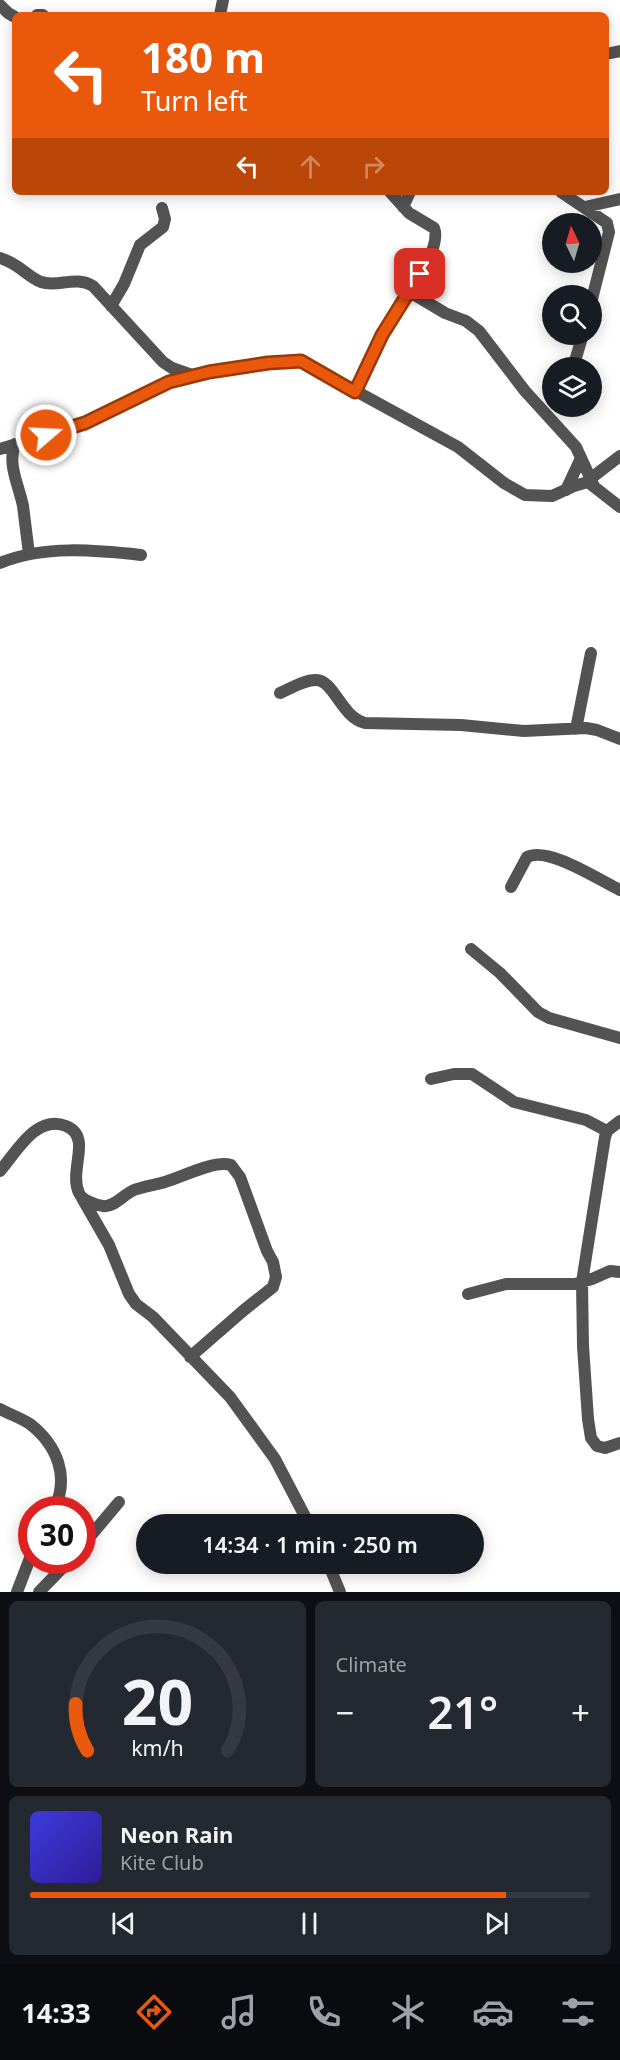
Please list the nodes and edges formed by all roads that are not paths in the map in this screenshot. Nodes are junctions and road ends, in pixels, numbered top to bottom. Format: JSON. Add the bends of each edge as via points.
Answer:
{"nodes":[{"id":1,"x":0,"y":5,"type":"edge"},
{"id":2,"x":12,"y":15,"type":"edge"},
{"id":3,"x":393,"y":195,"type":"edge"},
{"id":4,"x":409,"y":195,"type":"edge"},
{"id":5,"x":566,"y":195,"type":"edge"},
{"id":6,"x":620,"y":199,"type":"edge"},
{"id":7,"x":403,"y":207,"type":"junction"},
{"id":8,"x":585,"y":207,"type":"junction"},
{"id":9,"x":162,"y":208,"type":"dead end"},
{"id":10,"x":0,"y":258,"type":"edge"},
{"id":11,"x":596,"y":285,"type":"edge"},
{"id":12,"x":410,"y":292,"type":"junction"},
{"id":13,"x":111,"y":306,"type":"junction"},
{"id":14,"x":192,"y":375,"type":"junction"},
{"id":15,"x":355,"y":392,"type":"junction"},
{"id":16,"x":554,"y":417,"type":"edge"},
{"id":17,"x":553,"y":420,"type":"junction"},
{"id":18,"x":15,"y":444,"type":"junction"},
{"id":19,"x":0,"y":448,"type":"edge"},
{"id":20,"x":620,"y":456,"type":"edge"},
{"id":21,"x":581,"y":458,"type":"junction"},
{"id":22,"x":592,"y":482,"type":"junction"},
{"id":23,"x":566,"y":490,"type":"junction"},
{"id":24,"x":620,"y":507,"type":"edge"},
{"id":25,"x":29,"y":554,"type":"junction"},
{"id":26,"x":141,"y":555,"type":"dead end"},
{"id":27,"x":0,"y":563,"type":"edge"},
{"id":28,"x":591,"y":653,"type":"dead end"},
{"id":29,"x":280,"y":693,"type":"dead end"},
{"id":30,"x":576,"y":729,"type":"junction"},
{"id":31,"x":620,"y":739,"type":"edge"},
{"id":32,"x":511,"y":887,"type":"dead end"},
{"id":33,"x":620,"y":890,"type":"edge"},
{"id":34,"x":471,"y":949,"type":"dead end"},
{"id":35,"x":620,"y":1038,"type":"edge"},
{"id":36,"x":431,"y":1079,"type":"dead end"},
{"id":37,"x":620,"y":1121,"type":"edge"},
{"id":38,"x":607,"y":1131,"type":"junction"},
{"id":39,"x":0,"y":1172,"type":"edge"},
{"id":40,"x":82,"y":1198,"type":"junction"},
{"id":41,"x":620,"y":1272,"type":"edge"},
{"id":42,"x":582,"y":1282,"type":"junction"},
{"id":43,"x":468,"y":1294,"type":"dead end"},
{"id":44,"x":190,"y":1357,"type":"junction"},
{"id":45,"x":0,"y":1409,"type":"edge"},
{"id":46,"x":620,"y":1443,"type":"edge"},
{"id":47,"x":57,"y":1496,"type":"edge"},
{"id":48,"x":119,"y":1502,"type":"dead end"},
{"id":49,"x":304,"y":1514,"type":"edge"},
{"id":50,"x":96,"y":1529,"type":"edge"},
{"id":51,"x":24,"y":1574,"type":"edge"},
{"id":52,"x":56,"y":1574,"type":"edge"},
{"id":53,"x":333,"y":1574,"type":"edge"},
{"id":54,"x":17,"y":1592,"type":"edge"},
{"id":55,"x":39,"y":1592,"type":"edge"},
{"id":56,"x":340,"y":1592,"type":"edge"}],
"edges":[{"from":1,"to":2,"type":"street"},
{"from":3,"to":7,"type":"street"},
{"from":4,"to":7,"type":"street"},
{"from":5,"to":8,"type":"street"},
{"from":6,"to":8,"type":"street"},
{"from":7,"to":12,"type":"street","via":[[434,228],[437,237]]},
{"from":8,"to":11,"type":"street","via":[[607,223],[609,232]]},
{"from":9,"to":13,"type":"street","via":[[163,227],[140,244]]},
{"from":10,"to":13,"type":"street","via":[[17,264],[43,283],[87,282]]},
{"from":12,"to":15,"type":"street","via":[[382,335]]},
{"from":12,"to":17,"type":"street","via":[[472,325]]},
{"from":13,"to":14,"type":"street","via":[[163,362]]},
{"from":14,"to":15,"type":"street","via":[[301,361]]},
{"from":14,"to":18,"type":"street","via":[[169,382],[85,423]]},
{"from":15,"to":23,"type":"street","via":[[458,447],[525,495],[552,496]]},
{"from":16,"to":17,"type":"street"},
{"from":17,"to":21,"type":"street"},
{"from":18,"to":19,"type":"street"},
{"from":18,"to":25,"type":"street","via":[[12,460]]},
{"from":20,"to":22,"type":"street"},
{"from":21,"to":22,"type":"street"},
{"from":21,"to":23,"type":"street"},
{"from":22,"to":23,"type":"street"},
{"from":22,"to":24,"type":"street"},
{"from":25,"to":26,"type":"street","via":[[107,551]]},
{"from":25,"to":27,"type":"street"},
{"from":28,"to":30,"type":"street"},
{"from":29,"to":30,"type":"street","via":[[313,680],[321,681],[352,718],[365,723],[524,731]]},
{"from":30,"to":31,"type":"street","via":[[597,730]]},
{"from":32,"to":33,"type":"street","via":[[526,857],[541,854]]},
{"from":34,"to":35,"type":"street","via":[[538,1012]]},
{"from":36,"to":38,"type":"street","via":[[472,1074],[514,1102],[586,1120]]},
{"from":37,"to":38,"type":"street"},
{"from":38,"to":42,"type":"street"},
{"from":39,"to":40,"type":"street","via":[[29,1136],[45,1126],[62,1124],[78,1137],[77,1183]]},
{"from":40,"to":44,"type":"street","via":[[109,1245],[129,1294]]},
{"from":40,"to":44,"type":"street","via":[[106,1206],[132,1191],[217,1165],[229,1164],[236,1171],[276,1277],[273,1287]]},
{"from":41,"to":42,"type":"street","via":[[610,1271]]},
{"from":42,"to":43,"type":"street","via":[[506,1284]]},
{"from":42,"to":46,"type":"street","via":[[591,1438],[597,1446],[605,1448]]},
{"from":44,"to":49,"type":"street","via":[[230,1396],[275,1459]]},
{"from":45,"to":47,"type":"street","via":[[30,1424],[55,1453],[61,1467]]},
{"from":48,"to":50,"type":"street"},
{"from":51,"to":54,"type":"street"},
{"from":52,"to":55,"type":"street"},
{"from":53,"to":56,"type":"street"}]}
